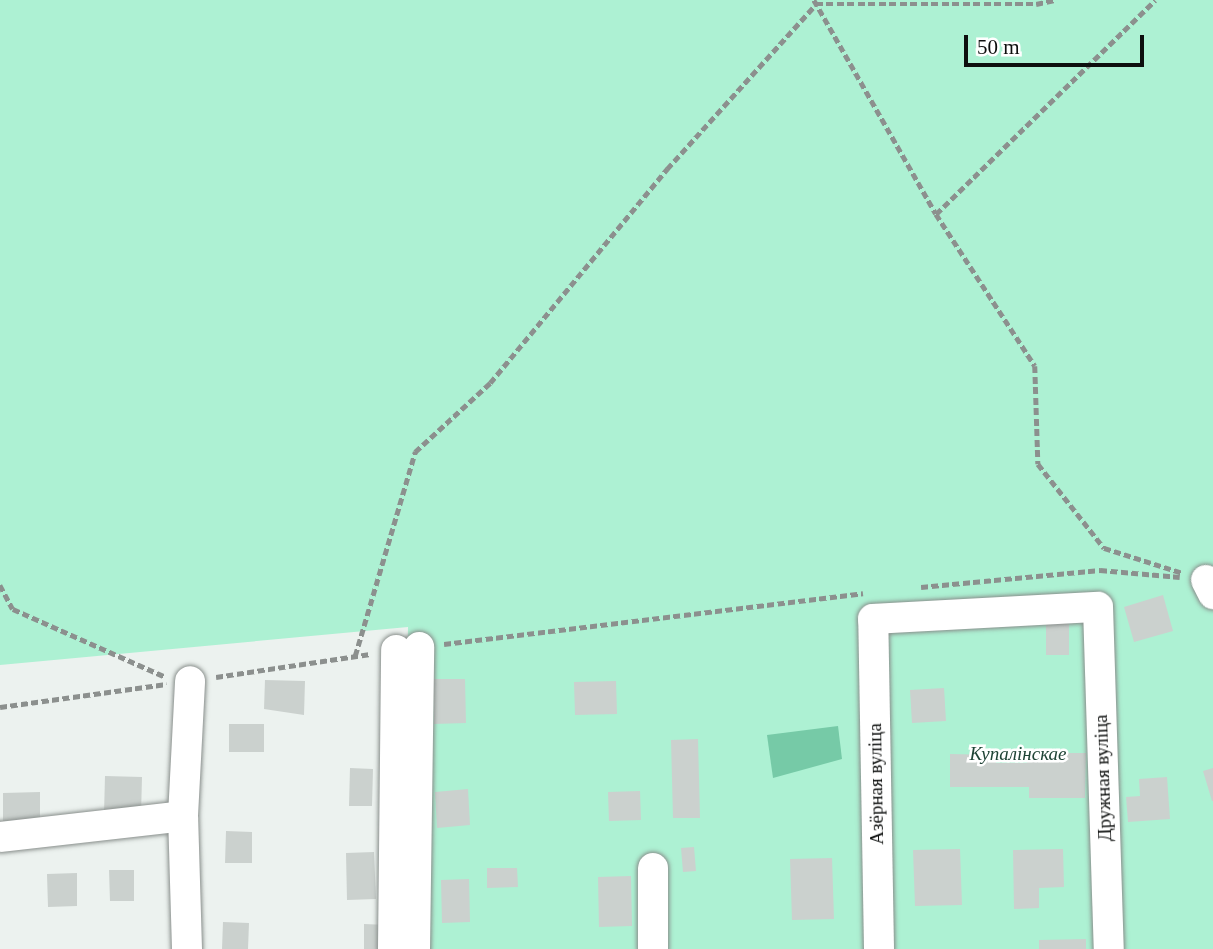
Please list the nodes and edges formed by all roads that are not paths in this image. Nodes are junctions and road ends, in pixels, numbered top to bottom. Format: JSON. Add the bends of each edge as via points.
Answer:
{"nodes":[{"id":1,"x":870,"y":606,"type":"joint"},
{"id":2,"x":185,"y":681,"type":"road end"},
{"id":3,"x":183,"y":816,"type":"junction"},
{"id":4,"x":0,"y":837,"type":"edge"},
{"id":5,"x":653,"y":868,"type":"dead end"},
{"id":6,"x":187,"y":949,"type":"edge"},
{"id":7,"x":393,"y":949,"type":"edge"},
{"id":8,"x":415,"y":949,"type":"edge"},
{"id":9,"x":653,"y":949,"type":"edge"},
{"id":10,"x":879,"y":949,"type":"edge"},
{"id":11,"x":1109,"y":949,"type":"edge"}],
"edges":[{"from":1,"to":10,"type":"street","name":"Азёрная вуліца"},
{"from":1,"to":11,"type":"street","name":"Дружная вуліца","via":[[1098,607]]},
{"from":2,"to":3,"type":"street"},
{"from":3,"to":4,"type":"street"},
{"from":3,"to":6,"type":"street"},
{"from":5,"to":9,"type":"street"},
{"from":7,"to":8,"type":"street","via":[[408,649]]}]}
